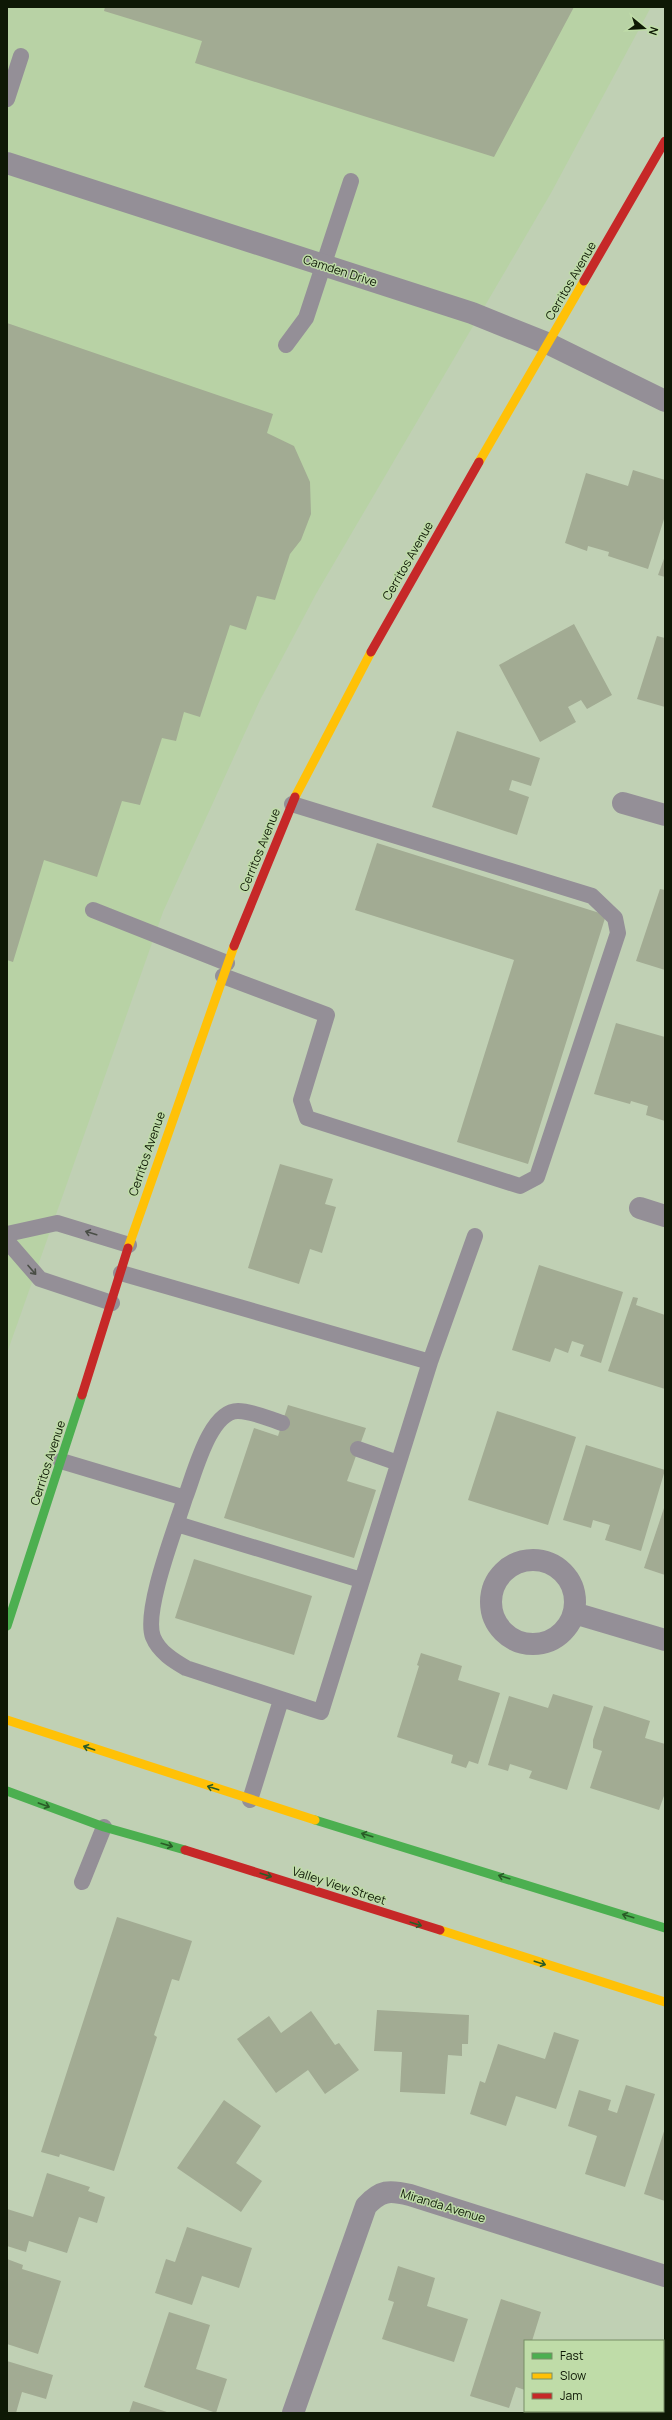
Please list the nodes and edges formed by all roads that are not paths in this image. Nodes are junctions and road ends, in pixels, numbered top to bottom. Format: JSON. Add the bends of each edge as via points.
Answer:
{"nodes":[{"id":1,"x":22,"y":56,"type":"dead end"},
{"id":2,"x":7,"y":99,"type":"edge"},
{"id":3,"x":665,"y":141,"type":"edge"},
{"id":4,"x":7,"y":163,"type":"edge"},
{"id":5,"x":351,"y":181,"type":"dead end"},
{"id":6,"x":324,"y":266,"type":"junction"},
{"id":7,"x":549,"y":344,"type":"junction"},
{"id":8,"x":286,"y":345,"type":"dead end"},
{"id":9,"x":665,"y":401,"type":"edge"},
{"id":10,"x":623,"y":803,"type":"dead end"},
{"id":11,"x":292,"y":804,"type":"junction"},
{"id":12,"x":665,"y":815,"type":"edge"},
{"id":13,"x":93,"y":910,"type":"dead end"},
{"id":14,"x":224,"y":970,"type":"junction"},
{"id":15,"x":640,"y":1208,"type":"dead end"},
{"id":16,"x":665,"y":1216,"type":"edge"},
{"id":17,"x":7,"y":1234,"type":"edge"},
{"id":18,"x":475,"y":1236,"type":"dead end"},
{"id":19,"x":7,"y":1241,"type":"edge"},
{"id":20,"x":128,"y":1244,"type":"junction"},
{"id":21,"x":121,"y":1272,"type":"junction"},
{"id":22,"x":112,"y":1303,"type":"junction"},
{"id":23,"x":430,"y":1362,"type":"junction"},
{"id":24,"x":282,"y":1424,"type":"dead end"},
{"id":25,"x":358,"y":1449,"type":"dead end"},
{"id":26,"x":61,"y":1461,"type":"junction"},
{"id":27,"x":398,"y":1463,"type":"junction"},
{"id":28,"x":185,"y":1498,"type":"junction"},
{"id":29,"x":177,"y":1524,"type":"junction"},
{"id":30,"x":361,"y":1580,"type":"junction"},
{"id":31,"x":574,"y":1613,"type":"dead end"},
{"id":32,"x":7,"y":1626,"type":"edge"},
{"id":33,"x":665,"y":1640,"type":"edge"},
{"id":34,"x":281,"y":1700,"type":"junction"},
{"id":35,"x":7,"y":1720,"type":"edge"},
{"id":36,"x":7,"y":1792,"type":"edge"},
{"id":37,"x":250,"y":1800,"type":"junction"},
{"id":38,"x":104,"y":1826,"type":"junction"},
{"id":39,"x":82,"y":1882,"type":"dead end"},
{"id":40,"x":665,"y":1928,"type":"edge"},
{"id":41,"x":665,"y":2002,"type":"edge"},
{"id":42,"x":665,"y":2276,"type":"edge"},
{"id":43,"x":293,"y":2413,"type":"edge"}],
"edges":[{"from":1,"to":2,"type":"lane"},
{"from":3,"to":7,"type":"main road","name":"Cerritos Avenue"},
{"from":4,"to":6,"type":"street","name":"Camden Drive"},
{"from":5,"to":6,"type":"lane"},
{"from":6,"to":7,"type":"street","name":"Camden Drive","via":[[472,313]]},
{"from":6,"to":8,"type":"lane","via":[[306,318]]},
{"from":7,"to":9,"type":"street","name":"Camden Drive"},
{"from":7,"to":11,"type":"main road","name":"Cerritos Avenue","via":[[388,619]]},
{"from":10,"to":12,"type":"street"},
{"from":11,"to":14,"type":"main road","name":"Cerritos Avenue"},
{"from":11,"to":14,"type":"lane","via":[[592,896],[616,918],[618,933],[537,1177],[520,1186],[307,1118],[301,1100],[327,1015]]},
{"from":13,"to":14,"type":"lane"},
{"from":14,"to":20,"type":"main road","name":"Cerritos Avenue"},
{"from":15,"to":16,"type":"street"},
{"from":20,"to":17,"type":"lane","one_way":true,"via":[[57,1223]]},
{"from":18,"to":23,"type":"lane"},
{"from":19,"to":22,"type":"lane","one_way":true,"via":[[40,1279]]},
{"from":20,"to":21,"type":"main road","name":"Cerritos Avenue"},
{"from":21,"to":22,"type":"main road","name":"Cerritos Avenue"},
{"from":21,"to":23,"type":"lane"},
{"from":22,"to":26,"type":"main road","name":"Cerritos Avenue"},
{"from":23,"to":27,"type":"lane"},
{"from":24,"to":28,"type":"lane","via":[[247,1412],[237,1411],[225,1415],[207,1438]]},
{"from":25,"to":27,"type":"lane"},
{"from":26,"to":28,"type":"lane"},
{"from":26,"to":32,"type":"main road","name":"Cerritos Avenue"},
{"from":27,"to":30,"type":"lane"},
{"from":28,"to":29,"type":"lane"},
{"from":29,"to":30,"type":"lane"},
{"from":29,"to":34,"type":"lane","via":[[154,1597],[153,1637],[171,1659],[186,1668]]},
{"from":30,"to":34,"type":"lane","via":[[320,1712]]},
{"from":31,"to":33,"type":"street"},
{"from":34,"to":37,"type":"lane"},
{"from":37,"to":35,"type":"main road","one_way":true},
{"from":36,"to":38,"type":"main road","name":"Valley View Street","one_way":true},
{"from":40,"to":37,"type":"main road","one_way":true},
{"from":38,"to":39,"type":"lane"},
{"from":38,"to":41,"type":"main road","name":"Valley View Street","one_way":true,"via":[[229,1862]]},
{"from":42,"to":43,"type":"street","name":"Miranda Avenue","via":[[410,2195],[392,2191],[376,2196],[366,2206]]}]}
